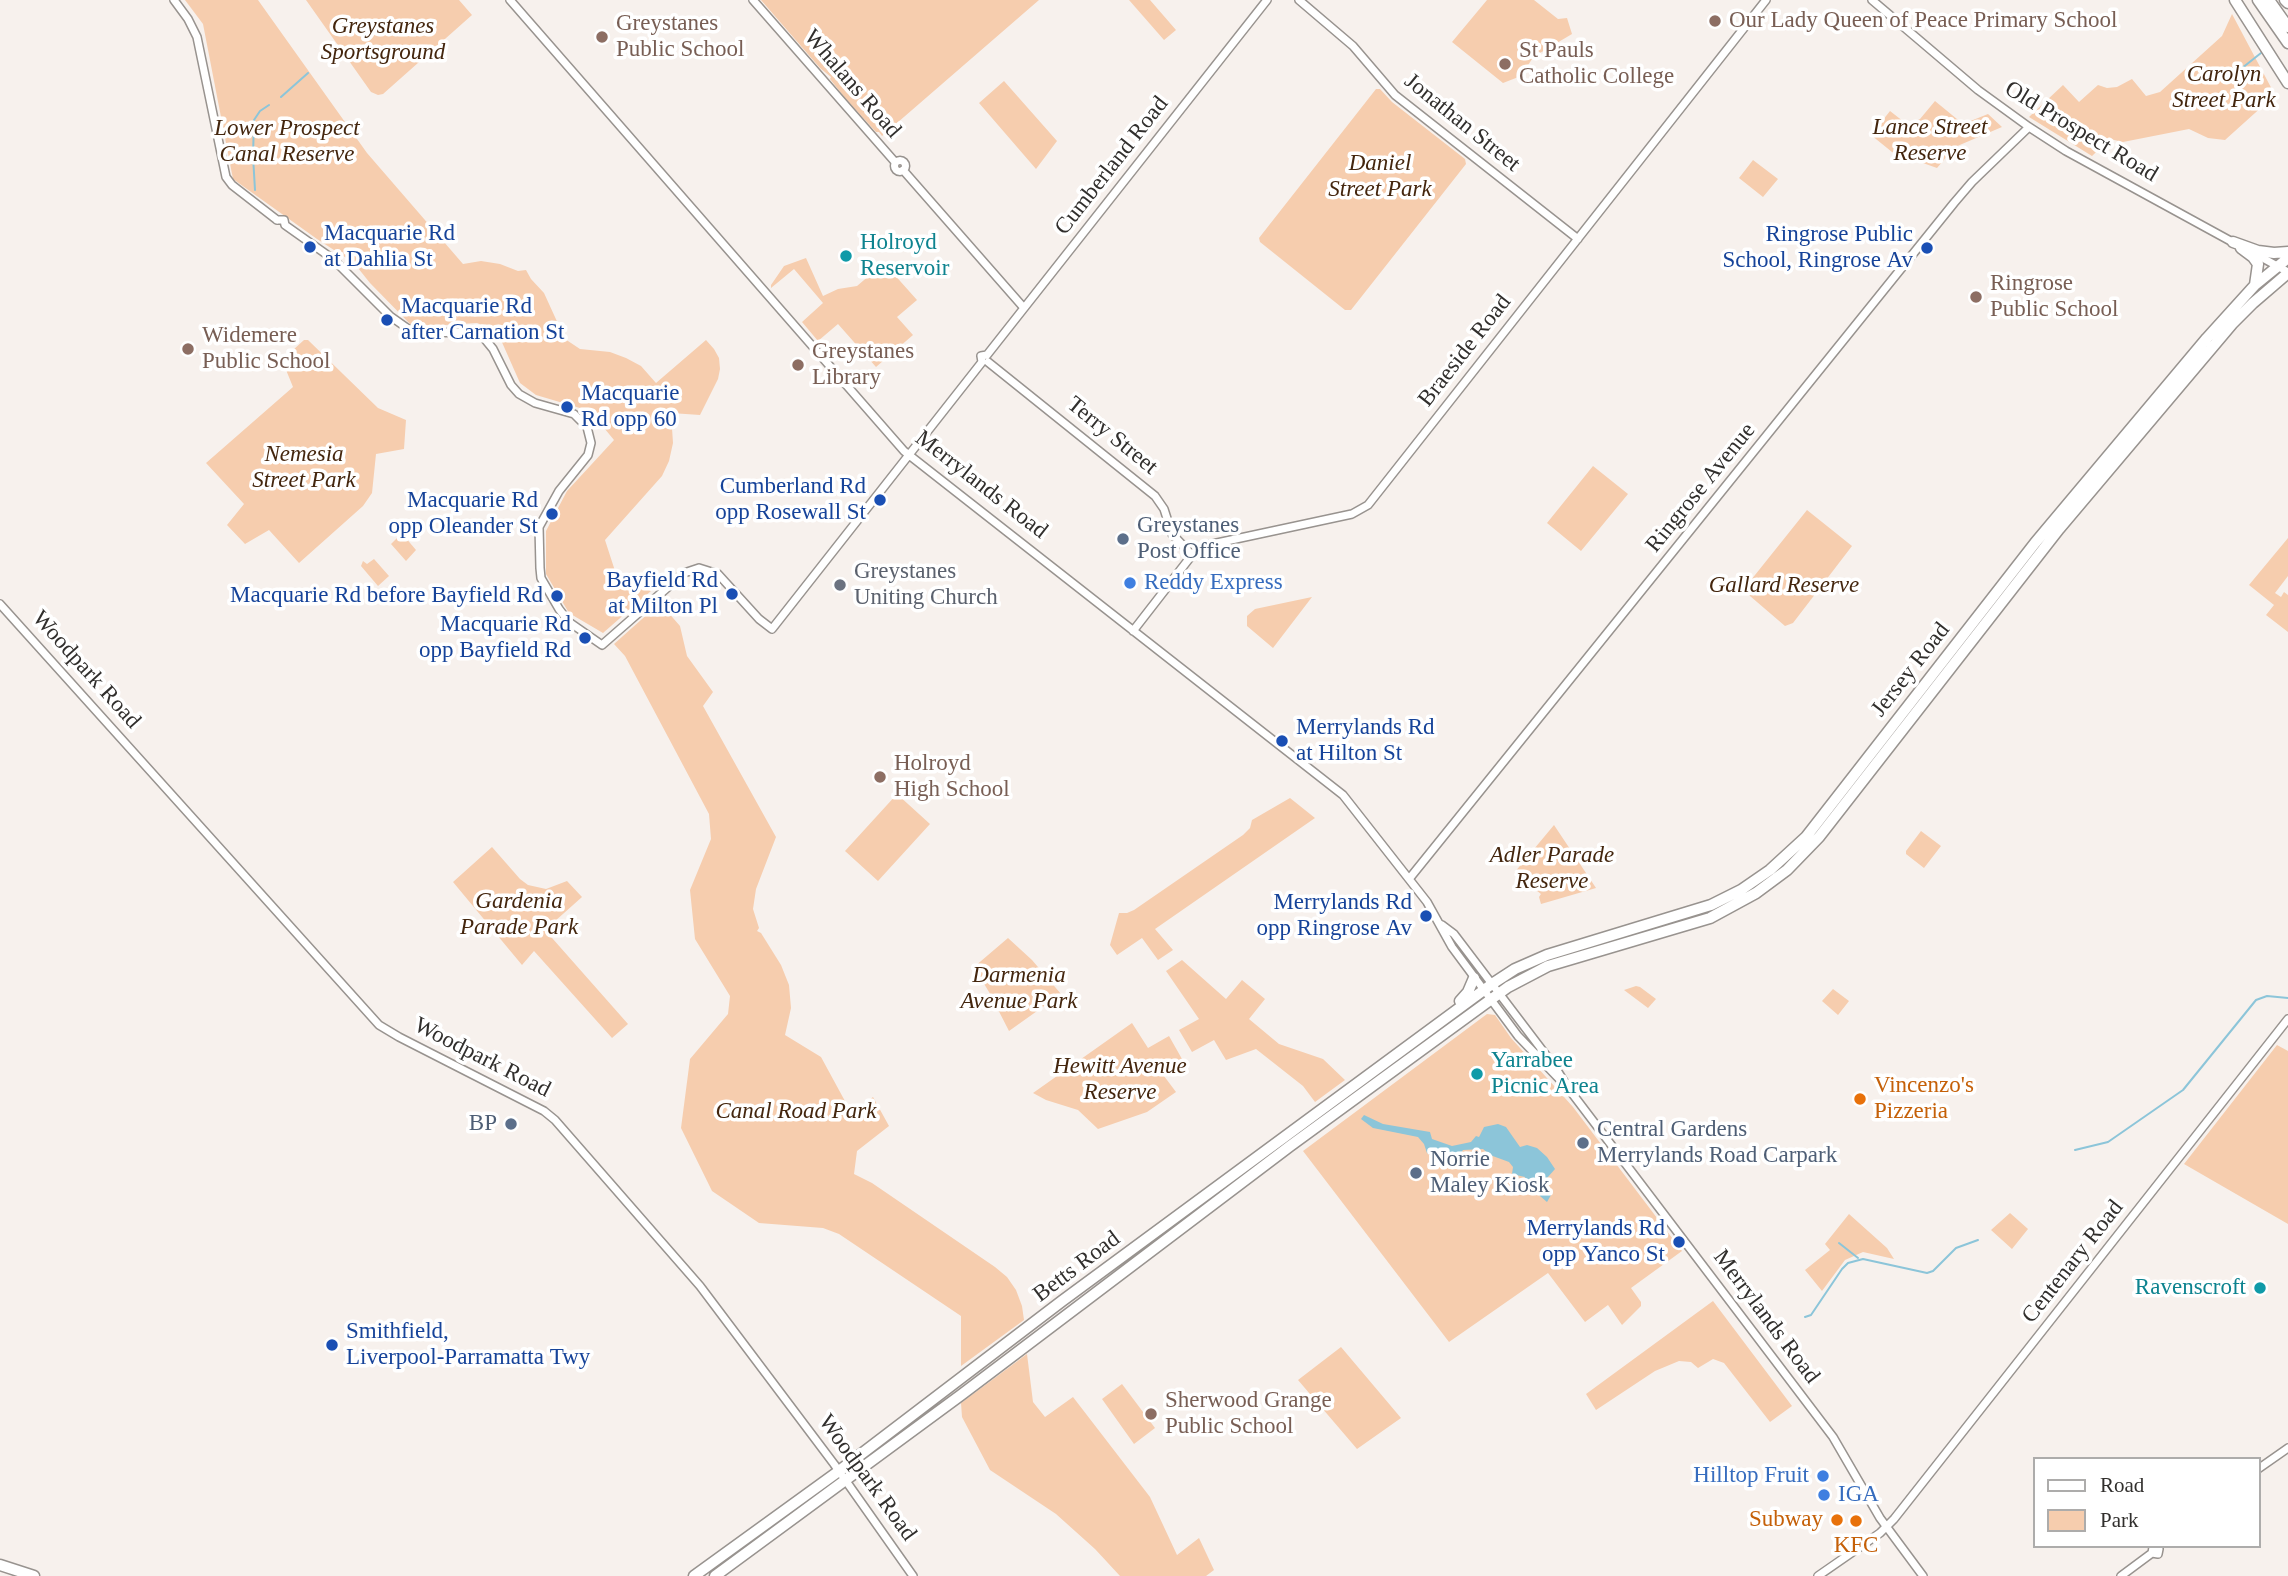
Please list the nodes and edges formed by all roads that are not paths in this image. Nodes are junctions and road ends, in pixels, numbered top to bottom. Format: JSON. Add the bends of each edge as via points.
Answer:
{"nodes":[{"id":1,"x":174,"y":0,"type":"edge"},
{"id":2,"x":510,"y":0,"type":"edge"},
{"id":3,"x":753,"y":0,"type":"edge"},
{"id":4,"x":1267,"y":0,"type":"edge"},
{"id":5,"x":1299,"y":0,"type":"edge"},
{"id":6,"x":1766,"y":0,"type":"edge"},
{"id":7,"x":1872,"y":0,"type":"edge"},
{"id":8,"x":2235,"y":0,"type":"edge"},
{"id":9,"x":2242,"y":0,"type":"edge"},
{"id":10,"x":2258,"y":0,"type":"edge"},
{"id":11,"x":2269,"y":0,"type":"edge"},
{"id":12,"x":2288,"y":27,"type":"edge"},
{"id":13,"x":2288,"y":43,"type":"edge"},
{"id":14,"x":2288,"y":75,"type":"edge"},
{"id":15,"x":2288,"y":83,"type":"edge"},
{"id":16,"x":2029,"y":127,"type":"junction"},
{"id":17,"x":1578,"y":239,"type":"junction"},
{"id":18,"x":2233,"y":242,"type":"junction"},
{"id":19,"x":2288,"y":252,"type":"edge"},
{"id":20,"x":2288,"y":258,"type":"edge"},
{"id":21,"x":2278,"y":267,"type":"junction"},
{"id":22,"x":2288,"y":272,"type":"edge"},
{"id":23,"x":2255,"y":285,"type":"junction"},
{"id":24,"x":1024,"y":308,"type":"junction"},
{"id":25,"x":985,"y":360,"type":"junction"},
{"id":26,"x":908,"y":455,"type":"junction"},
{"id":27,"x":1192,"y":555,"type":"junction"},
{"id":28,"x":0,"y":604,"type":"edge"},
{"id":29,"x":1133,"y":631,"type":"junction"},
{"id":30,"x":1409,"y":879,"type":"junction"},
{"id":31,"x":1440,"y":923,"type":"junction"},
{"id":32,"x":1474,"y":978,"type":"junction"},
{"id":33,"x":1488,"y":987,"type":"junction"},
{"id":34,"x":1495,"y":997,"type":"junction"},
{"id":35,"x":1452,"y":1013,"type":"junction"},
{"id":36,"x":2288,"y":1018,"type":"edge"},
{"id":37,"x":2288,"y":1448,"type":"edge"},
{"id":38,"x":2260,"y":1468,"type":"edge"},
{"id":39,"x":839,"y":1471,"type":"junction"},
{"id":40,"x":846,"y":1481,"type":"junction"},
{"id":41,"x":1886,"y":1527,"type":"junction"},
{"id":42,"x":2157,"y":1549,"type":"edge"},
{"id":43,"x":0,"y":1565,"type":"edge"},
{"id":44,"x":34,"y":1576,"type":"edge"},
{"id":45,"x":694,"y":1576,"type":"edge"},
{"id":46,"x":715,"y":1576,"type":"edge"},
{"id":47,"x":913,"y":1576,"type":"edge"},
{"id":48,"x":1818,"y":1576,"type":"edge"},
{"id":49,"x":1923,"y":1576,"type":"edge"},
{"id":50,"x":2121,"y":1576,"type":"edge"}],
"edges":[{"from":1,"to":26,"type":"street","name":"Cumberland Road","via":[[197,37],[226,177],[232,185],[277,220],[278,227],[285,225],[333,259],[390,316],[418,333],[479,334],[519,394],[574,414],[587,427],[588,455],[559,491],[540,527],[540,568],[541,578],[569,622],[602,645],[694,568],[721,576],[772,629]]},
{"from":2,"to":26,"type":"street","name":"Merrylands Road"},
{"from":3,"to":24,"type":"street","name":"Whalans Road","via":[[895,162],[896,170],[903,170]]},
{"from":4,"to":24,"type":"street","name":"Cumberland Road"},
{"from":5,"to":17,"type":"street","name":"Jonathan Street","via":[[1353,46],[1395,96]]},
{"from":6,"to":17,"type":"street","name":"Braeside Road"},
{"from":7,"to":16,"type":"street","name":"Old Prospect Road"},
{"from":8,"to":15,"type":"highway"},
{"from":9,"to":14,"type":"highway"},
{"from":10,"to":13,"type":"highway"},
{"from":11,"to":12,"type":"highway"},
{"from":16,"to":18,"type":"street","name":"Old Prospect Road"},
{"from":16,"to":30,"type":"street","name":"Ringrose Avenue","via":[[1954,203]]},
{"from":17,"to":27,"type":"street","name":"Braeside Road","via":[[1365,508],[1211,542]]},
{"from":18,"to":19,"type":"highway","via":[[2258,251]]},
{"from":18,"to":21,"type":"street","name":"Old Prospect Road"},
{"from":18,"to":23,"type":"highway","via":[[2258,264]]},
{"from":20,"to":21,"type":"highway","name":"Jersey Road"},
{"from":21,"to":22,"type":"street","name":"Old Prospect Road"},
{"from":21,"to":23,"type":"highway","name":"Jersey Road"},
{"from":22,"to":34,"type":"highway","name":"Jersey Road","via":[[2232,324],[2059,529],[1797,861],[1724,911],[1548,966]]},
{"from":23,"to":33,"type":"highway","name":"Jersey Road","via":[[2053,521],[1790,853],[1758,880],[1711,905],[1547,955]]},
{"from":24,"to":25,"type":"street","name":"Cumberland Road"},
{"from":25,"to":26,"type":"street","name":"Cumberland Road"},
{"from":25,"to":27,"type":"street","name":"Terry Street","via":[[1155,496],[1174,538]]},
{"from":26,"to":29,"type":"street","name":"Merrylands Road"},
{"from":27,"to":29,"type":"street","name":"Braeside Road"},
{"from":28,"to":39,"type":"street","name":"Woodpark Road","via":[[379,1025],[555,1119],[685,1267]]},
{"from":29,"to":30,"type":"street","name":"Merrylands Road","via":[[1343,795]]},
{"from":30,"to":31,"type":"street","name":"Merrylands Road"},
{"from":31,"to":32,"type":"street","name":"Merrylands Road"},
{"from":31,"to":33,"type":"street","name":"Merrylands Road","via":[[1454,934]]},
{"from":32,"to":33,"type":"street","name":"Merrylands Road"},
{"from":32,"to":35,"type":"highway"},
{"from":33,"to":34,"type":"street","name":"Merrylands Road"},
{"from":33,"to":35,"type":"highway","name":"Betts Road"},
{"from":34,"to":40,"type":"highway","name":"Betts Road"},
{"from":34,"to":41,"type":"street","name":"Merrylands Road","via":[[1535,1056],[1568,1088],[1833,1437]]},
{"from":35,"to":39,"type":"highway","name":"Betts Road"},
{"from":36,"to":41,"type":"street","name":"Centenary Road"},
{"from":37,"to":38,"type":"street"},
{"from":39,"to":40,"type":"street","name":"Woodpark Road"},
{"from":39,"to":45,"type":"highway","name":"Betts Road"},
{"from":40,"to":46,"type":"highway","name":"Betts Road"},
{"from":40,"to":47,"type":"street","name":"Woodpark Road"},
{"from":41,"to":48,"type":"street","name":"Centenary Road"},
{"from":41,"to":49,"type":"street","name":"Merrylands Road"},
{"from":42,"to":50,"type":"street"},
{"from":43,"to":44,"type":"highway"}]}
